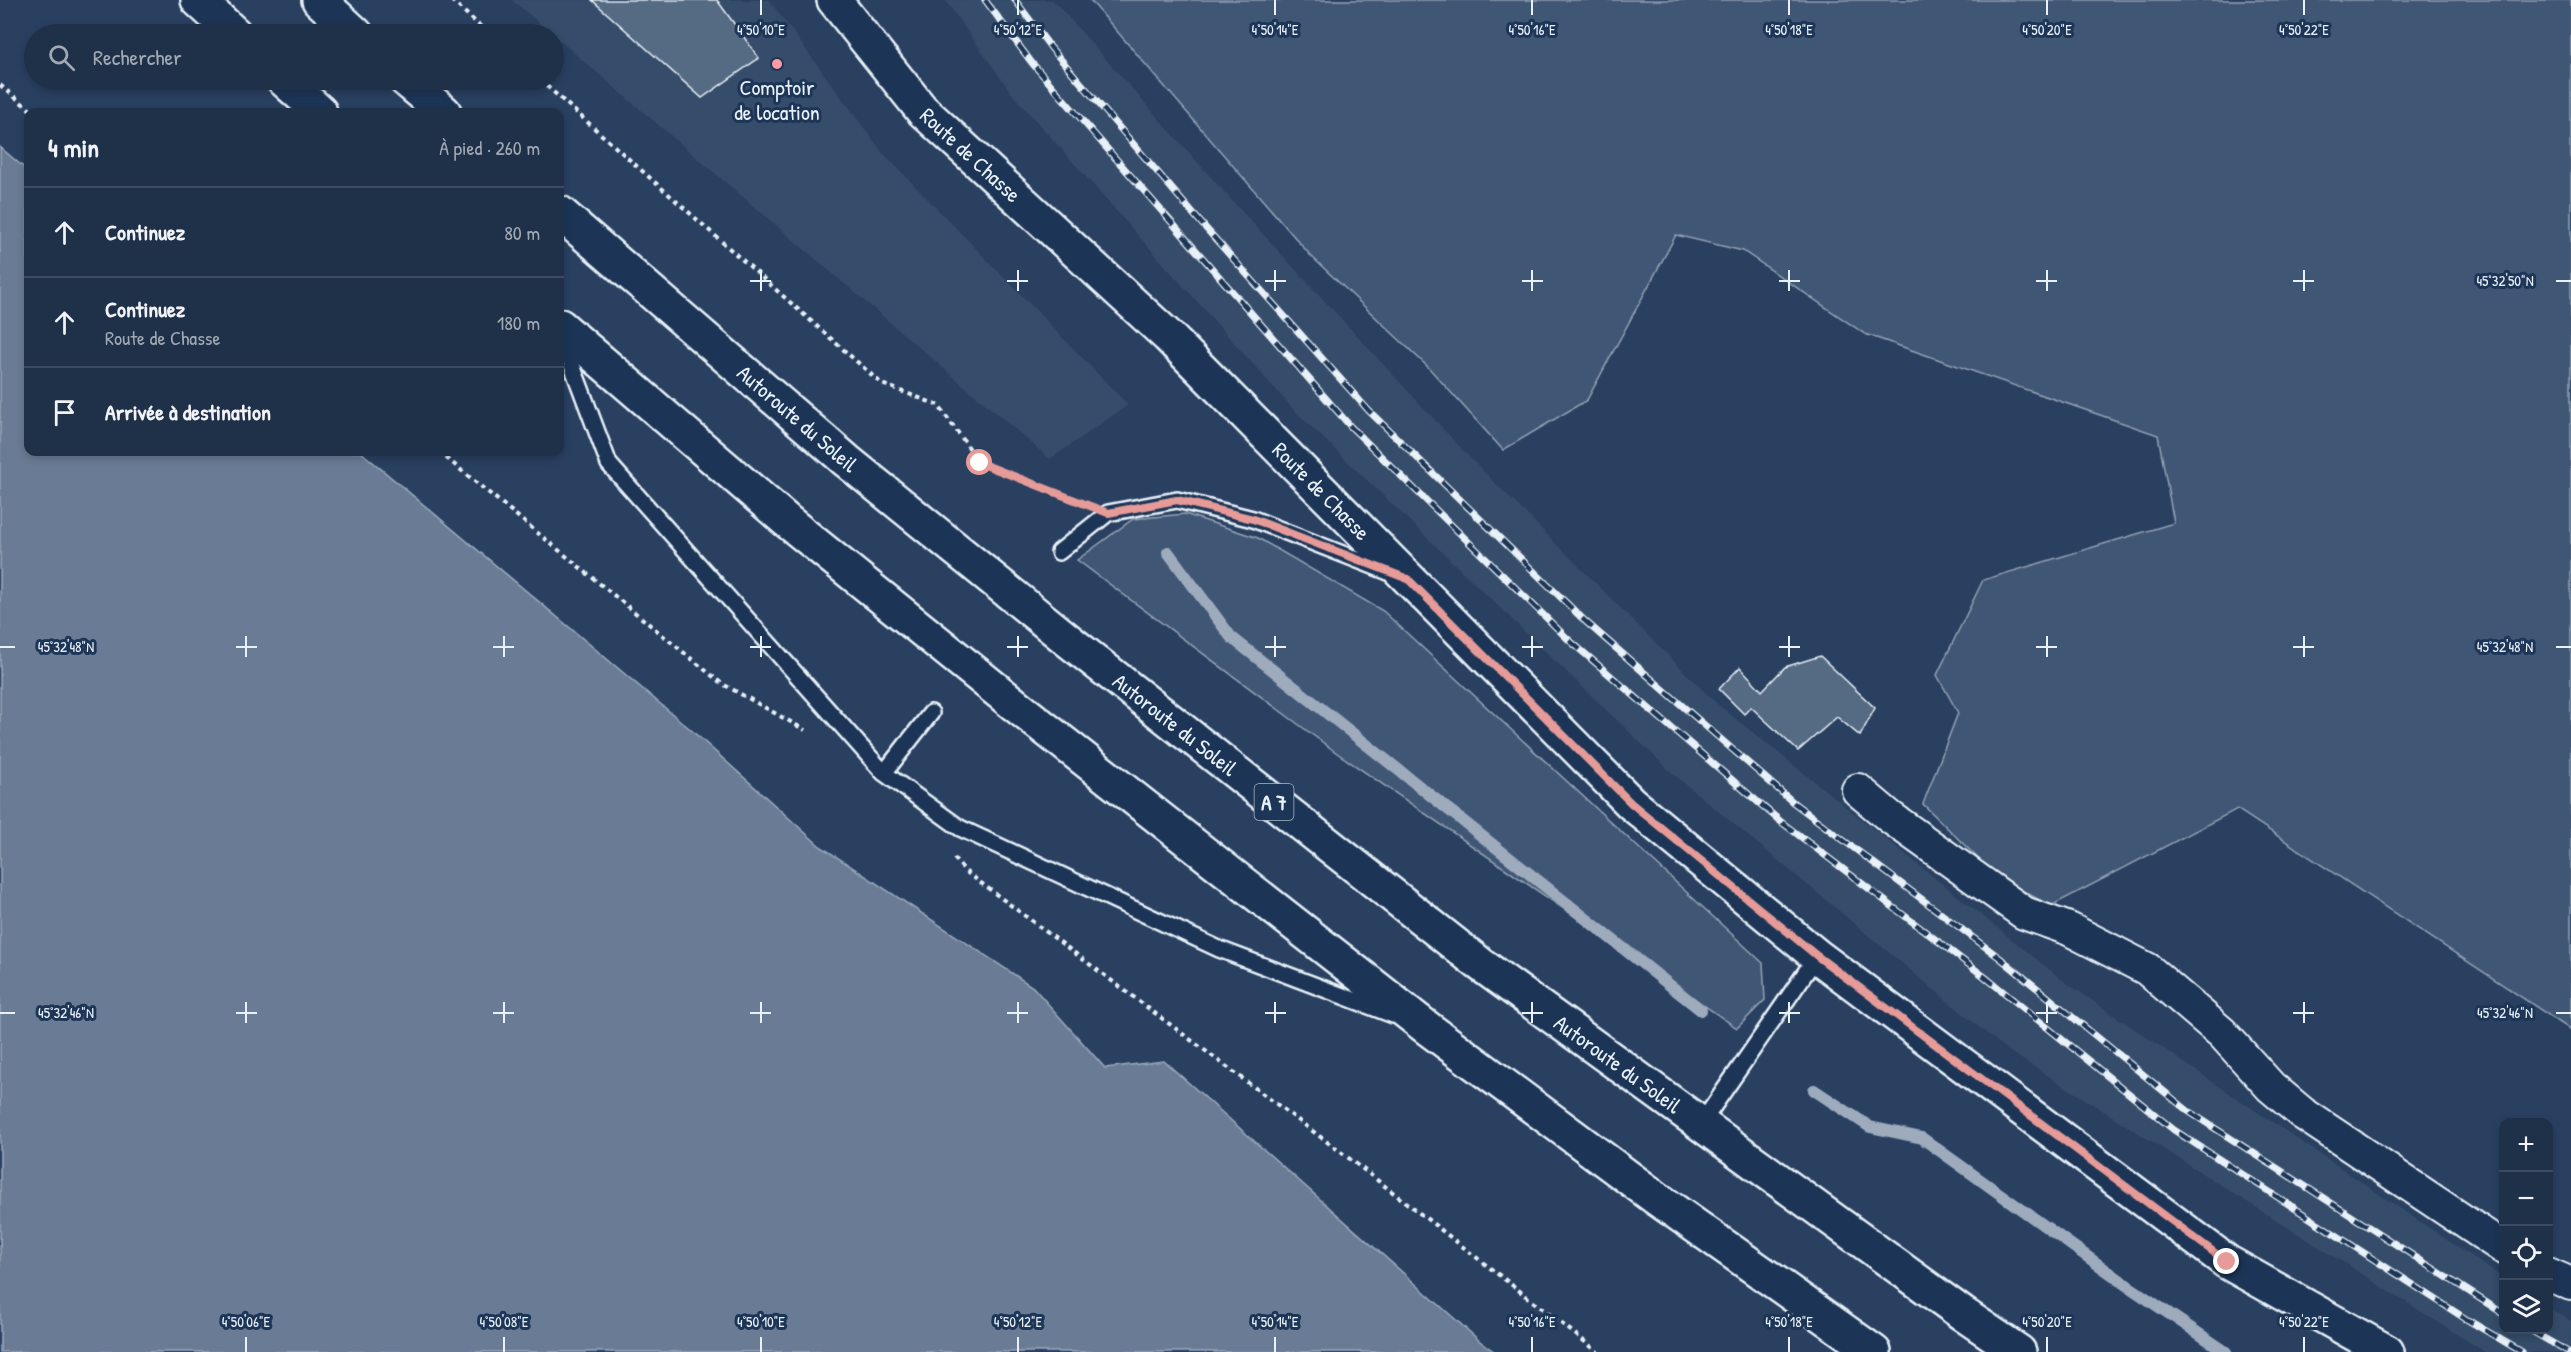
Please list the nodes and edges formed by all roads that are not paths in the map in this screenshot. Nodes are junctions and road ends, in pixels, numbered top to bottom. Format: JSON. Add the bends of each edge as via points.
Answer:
{"nodes":[{"id":1,"x":198,"y":0,"type":"edge"},
{"id":2,"x":319,"y":0,"type":"edge"},
{"id":3,"x":834,"y":0,"type":"edge"},
{"id":4,"x":224,"y":24,"type":"edge"},
{"id":5,"x":345,"y":24,"type":"edge"},
{"id":6,"x":295,"y":90,"type":"edge"},
{"id":7,"x":418,"y":90,"type":"edge"},
{"id":8,"x":316,"y":108,"type":"edge"},
{"id":9,"x":439,"y":108,"type":"edge"},
{"id":10,"x":564,"y":216,"type":"edge"},
{"id":11,"x":564,"y":329,"type":"edge"},
{"id":12,"x":564,"y":344,"type":"edge"},
{"id":13,"x":1059,"y":552,"type":"dead end"},
{"id":14,"x":1408,"y":579,"type":"junction"},
{"id":15,"x":931,"y":713,"type":"dead end"},
{"id":16,"x":884,"y":773,"type":"junction"},
{"id":17,"x":1858,"y":790,"type":"dead end"},
{"id":18,"x":1817,"y":956,"type":"junction"},
{"id":19,"x":1426,"y":1027,"type":"junction"},
{"id":20,"x":1701,"y":1124,"type":"junction"},
{"id":21,"x":2499,"y":1245,"type":"edge"},
{"id":22,"x":2553,"y":1276,"type":"edge"},
{"id":23,"x":2571,"y":1284,"type":"edge"},
{"id":24,"x":1874,"y":1352,"type":"edge"},
{"id":25,"x":2019,"y":1352,"type":"edge"},
{"id":26,"x":2387,"y":1352,"type":"edge"}],
"edges":[{"from":1,"to":4,"type":"main road"},
{"from":2,"to":5,"type":"main road"},
{"from":3,"to":14,"type":"main road","name":"Route de Chasse","via":[[922,110],[1168,336]]},
{"from":6,"to":8,"type":"main road"},
{"from":7,"to":9,"type":"main road"},
{"from":10,"to":20,"type":"main road","name":"Autoroute du Soleil","number":"A 7","via":[[847,461],[1068,641],[1480,964]]},
{"from":11,"to":19,"type":"main road","via":[[787,521],[1018,708]]},
{"from":12,"to":16,"type":"lane","via":[[609,464]]},
{"from":13,"to":14,"type":"lane","via":[[1108,513],[1177,500],[1253,519]]},
{"from":14,"to":18,"type":"main road","name":"Route de Chasse","via":[[1631,803]]},
{"from":15,"to":16,"type":"lane"},
{"from":16,"to":19,"type":"lane","via":[[970,833],[1220,949]]},
{"from":17,"to":21,"type":"street","via":[[2024,913],[2069,929],[2147,969],[2222,1033],[2271,1087],[2302,1113]]},
{"from":18,"to":20,"type":"lane"},
{"from":18,"to":26,"type":"main road","name":"Route de Chasse","via":[[2227,1262]]},
{"from":19,"to":24,"type":"main road","via":[[1656,1198]]},
{"from":20,"to":25,"type":"main road","name":"Autoroute du Soleil","number":"A 7"},
{"from":22,"to":23,"type":"street"}]}
